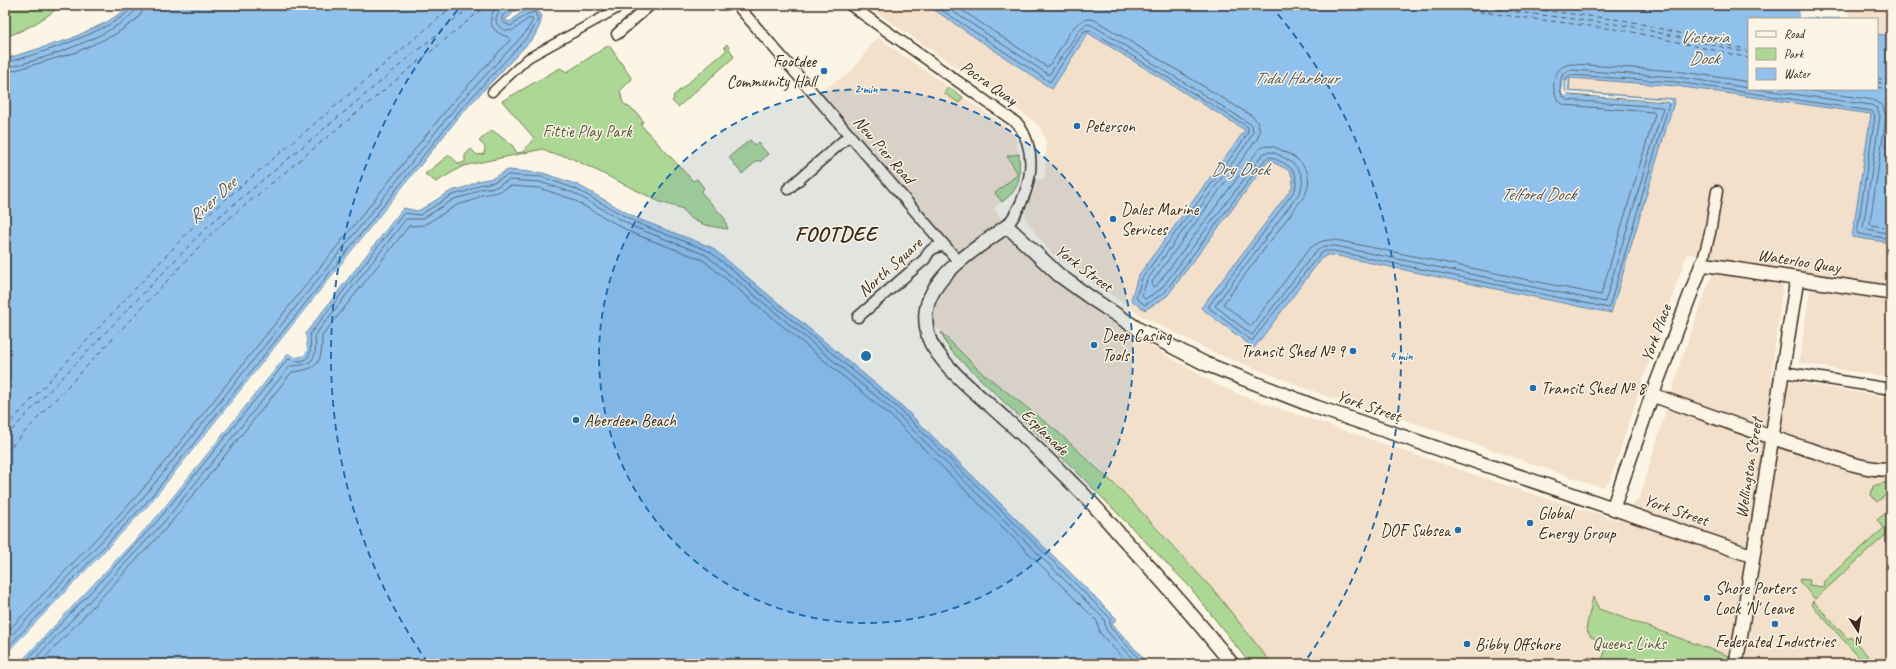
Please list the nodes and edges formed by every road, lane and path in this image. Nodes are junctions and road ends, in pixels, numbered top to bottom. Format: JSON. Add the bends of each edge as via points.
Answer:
{"nodes":[{"id":1,"x":624,"y":5,"type":"edge"},
{"id":2,"x":650,"y":5,"type":"edge"},
{"id":3,"x":737,"y":5,"type":"edge"},
{"id":4,"x":850,"y":5,"type":"edge"},
{"id":5,"x":617,"y":34,"type":"dead end"},
{"id":6,"x":492,"y":92,"type":"dead end"},
{"id":7,"x":850,"y":135,"type":"junction"},
{"id":8,"x":788,"y":189,"type":"dead end"},
{"id":9,"x":1717,"y":191,"type":"dead end"},
{"id":10,"x":1006,"y":226,"type":"junction"},
{"id":11,"x":945,"y":246,"type":"junction"},
{"id":12,"x":959,"y":262,"type":"junction"},
{"id":13,"x":1702,"y":264,"type":"junction"},
{"id":14,"x":1797,"y":279,"type":"junction"},
{"id":15,"x":1891,"y":293,"type":"edge"},
{"id":16,"x":858,"y":317,"type":"dead end"},
{"id":17,"x":1783,"y":372,"type":"junction"},
{"id":18,"x":1891,"y":389,"type":"edge"},
{"id":19,"x":1652,"y":396,"type":"junction"},
{"id":20,"x":1772,"y":438,"type":"junction"},
{"id":21,"x":1891,"y":469,"type":"edge"},
{"id":22,"x":1613,"y":508,"type":"junction"},
{"id":23,"x":1753,"y":556,"type":"junction"},
{"id":24,"x":1232,"y":664,"type":"edge"},
{"id":25,"x":1736,"y":664,"type":"edge"}],
"edges":[{"from":1,"to":6,"type":"street","via":[[528,58]]},
{"from":2,"to":5,"type":"street"},
{"from":3,"to":7,"type":"street","name":"New Pier Road"},
{"from":4,"to":10,"type":"street","name":"Pocra Quay","via":[[1012,118],[1022,130],[1029,149],[1029,180],[1020,206]]},
{"from":7,"to":8,"type":"street"},
{"from":7,"to":11,"type":"street","name":"New Pier Road"},
{"from":9,"to":13,"type":"street","name":"York Place"},
{"from":10,"to":12,"type":"street","name":"Esplanade"},
{"from":10,"to":22,"type":"street","name":"York Street","via":[[1059,275],[1091,298],[1138,329],[1206,364],[1316,407]]},
{"from":11,"to":12,"type":"street","name":"New Pier Road"},
{"from":11,"to":16,"type":"street","name":"North Square","via":[[931,250],[925,259]]},
{"from":12,"to":24,"type":"street","name":"Esplanade","via":[[931,296],[926,312],[926,326],[931,343],[945,362],[978,396],[1004,417],[1075,485],[1184,603]]},
{"from":13,"to":14,"type":"street","name":"Waterloo Quay"},
{"from":13,"to":19,"type":"street","name":"York Place"},
{"from":14,"to":15,"type":"street","name":"Waterloo Quay"},
{"from":14,"to":17,"type":"street","name":"Wellington Street"},
{"from":17,"to":18,"type":"street"},
{"from":17,"to":20,"type":"street","name":"Wellington Street"},
{"from":19,"to":20,"type":"street"},
{"from":19,"to":22,"type":"street","name":"York Place"},
{"from":20,"to":21,"type":"street","via":[[1862,466]]},
{"from":20,"to":23,"type":"street","name":"Wellington Street"},
{"from":22,"to":23,"type":"street","name":"York Street"},
{"from":23,"to":25,"type":"street","name":"Wellington Street"}]}
